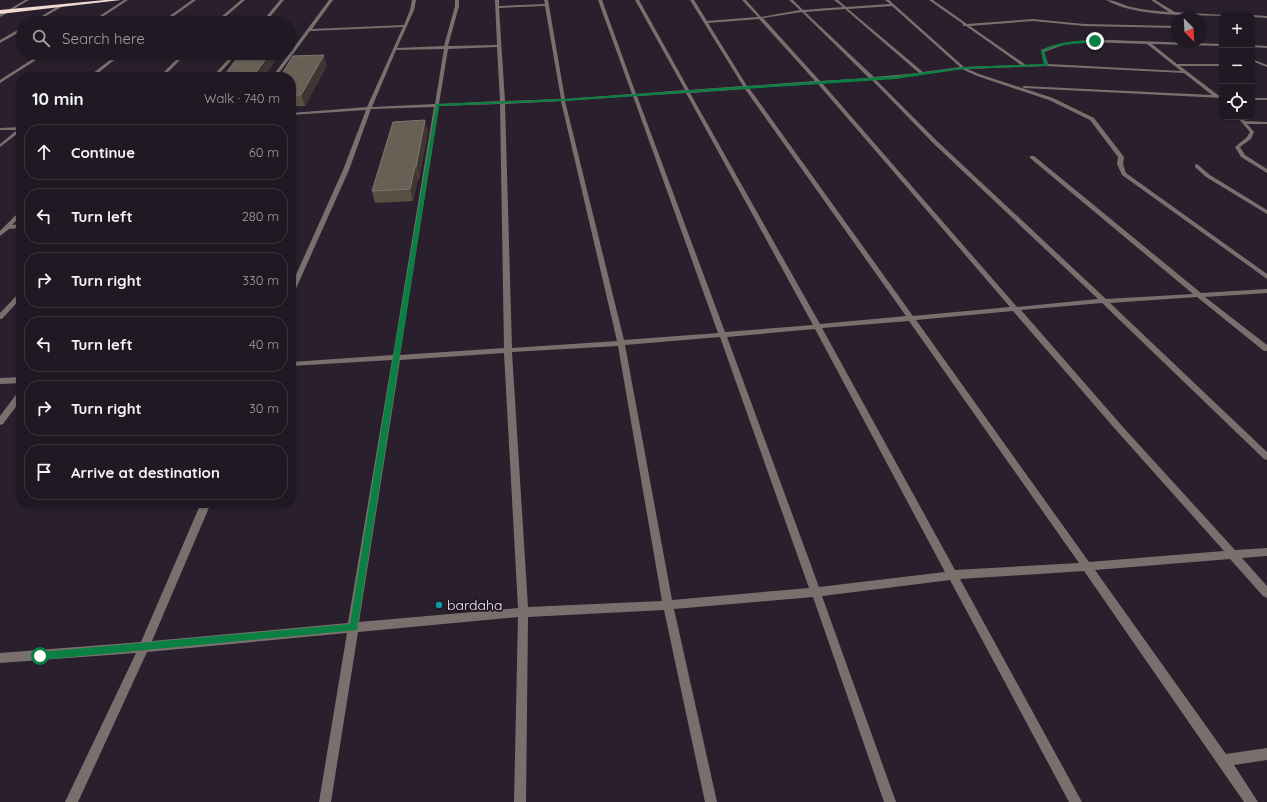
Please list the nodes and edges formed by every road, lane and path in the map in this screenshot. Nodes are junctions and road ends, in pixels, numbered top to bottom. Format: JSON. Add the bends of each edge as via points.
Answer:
{"nodes":[{"id":1,"x":27,"y":0,"type":"edge"},
{"id":2,"x":119,"y":0,"type":"edge"},
{"id":3,"x":126,"y":0,"type":"edge"},
{"id":4,"x":194,"y":0,"type":"edge"},
{"id":5,"x":243,"y":0,"type":"edge"},
{"id":6,"x":282,"y":0,"type":"edge"},
{"id":7,"x":331,"y":0,"type":"edge"},
{"id":8,"x":414,"y":0,"type":"edge"},
{"id":9,"x":457,"y":0,"type":"edge"},
{"id":10,"x":497,"y":0,"type":"edge"},
{"id":11,"x":546,"y":0,"type":"edge"},
{"id":12,"x":600,"y":0,"type":"edge"},
{"id":13,"x":637,"y":0,"type":"edge"},
{"id":14,"x":692,"y":0,"type":"edge"},
{"id":15,"x":744,"y":0,"type":"edge"},
{"id":16,"x":791,"y":0,"type":"edge"},
{"id":17,"x":836,"y":0,"type":"edge"},
{"id":18,"x":887,"y":0,"type":"edge"},
{"id":19,"x":931,"y":0,"type":"edge"},
{"id":20,"x":1108,"y":0,"type":"edge"},
{"id":21,"x":1153,"y":0,"type":"edge"},
{"id":22,"x":546,"y":5,"type":"junction"},
{"id":23,"x":892,"y":5,"type":"junction"},
{"id":24,"x":61,"y":6,"type":"junction"},
{"id":25,"x":498,"y":7,"type":"junction"},
{"id":26,"x":845,"y":8,"type":"junction"},
{"id":27,"x":11,"y":10,"type":"junction"},
{"id":28,"x":802,"y":11,"type":"junction"},
{"id":29,"x":0,"y":12,"type":"edge"},
{"id":30,"x":1174,"y":12,"type":"joint"},
{"id":31,"x":1207,"y":14,"type":"edge"},
{"id":32,"x":1219,"y":15,"type":"edge"},
{"id":33,"x":0,"y":16,"type":"edge"},
{"id":34,"x":44,"y":16,"type":"edge"},
{"id":35,"x":102,"y":16,"type":"edge"},
{"id":36,"x":172,"y":16,"type":"edge"},
{"id":37,"x":224,"y":16,"type":"edge"},
{"id":38,"x":269,"y":16,"type":"edge"},
{"id":39,"x":1255,"y":16,"type":"edge"},
{"id":40,"x":1267,"y":17,"type":"edge"},
{"id":41,"x":759,"y":18,"type":"junction"},
{"id":42,"x":707,"y":22,"type":"junction"},
{"id":43,"x":964,"y":25,"type":"junction"},
{"id":44,"x":404,"y":26,"type":"junction"},
{"id":45,"x":1171,"y":27,"type":"edge"},
{"id":46,"x":309,"y":30,"type":"junction"},
{"id":47,"x":16,"y":32,"type":"edge"},
{"id":48,"x":0,"y":42,"type":"edge"},
{"id":49,"x":1147,"y":42,"type":"junction"},
{"id":50,"x":499,"y":46,"type":"junction"},
{"id":51,"x":1219,"y":46,"type":"edge"},
{"id":52,"x":1255,"y":46,"type":"edge"},
{"id":53,"x":1267,"y":46,"type":"edge"},
{"id":54,"x":296,"y":47,"type":"edge"},
{"id":55,"x":446,"y":47,"type":"junction"},
{"id":56,"x":394,"y":49,"type":"junction"},
{"id":57,"x":34,"y":60,"type":"edge"},
{"id":58,"x":112,"y":60,"type":"edge"},
{"id":59,"x":178,"y":60,"type":"edge"},
{"id":60,"x":230,"y":60,"type":"edge"},
{"id":61,"x":287,"y":60,"type":"edge"},
{"id":62,"x":1255,"y":61,"type":"edge"},
{"id":63,"x":1176,"y":64,"type":"junction"},
{"id":64,"x":1024,"y":65,"type":"junction"},
{"id":65,"x":1046,"y":65,"type":"junction"},
{"id":66,"x":1219,"y":65,"type":"edge"},
{"id":67,"x":1255,"y":66,"type":"edge"},
{"id":68,"x":1267,"y":66,"type":"edge"},
{"id":69,"x":963,"y":68,"type":"junction"},
{"id":70,"x":96,"y":72,"type":"edge"},
{"id":71,"x":166,"y":72,"type":"edge"},
{"id":72,"x":219,"y":72,"type":"edge"},
{"id":73,"x":278,"y":72,"type":"edge"},
{"id":74,"x":1185,"y":72,"type":"junction"},
{"id":75,"x":922,"y":73,"type":"junction"},
{"id":76,"x":873,"y":79,"type":"junction"},
{"id":77,"x":0,"y":82,"type":"edge"},
{"id":78,"x":819,"y":83,"type":"junction"},
{"id":79,"x":1015,"y":86,"type":"junction"},
{"id":80,"x":746,"y":87,"type":"junction"},
{"id":81,"x":686,"y":91,"type":"junction"},
{"id":82,"x":634,"y":94,"type":"junction"},
{"id":83,"x":1219,"y":96,"type":"edge"},
{"id":84,"x":1219,"y":97,"type":"edge"},
{"id":85,"x":1255,"y":99,"type":"edge"},
{"id":86,"x":1267,"y":99,"type":"edge"},
{"id":87,"x":563,"y":100,"type":"junction"},
{"id":88,"x":502,"y":102,"type":"junction"},
{"id":89,"x":437,"y":105,"type":"junction"},
{"id":90,"x":369,"y":108,"type":"junction"},
{"id":91,"x":296,"y":114,"type":"edge"},
{"id":92,"x":1244,"y":122,"type":"joint"},
{"id":93,"x":1267,"y":123,"type":"edge"},
{"id":94,"x":16,"y":129,"type":"edge"},
{"id":95,"x":0,"y":130,"type":"edge"},
{"id":96,"x":16,"y":133,"type":"edge"},
{"id":97,"x":0,"y":146,"type":"edge"},
{"id":98,"x":1032,"y":157,"type":"dead end"},
{"id":99,"x":1197,"y":166,"type":"dead end"},
{"id":100,"x":1267,"y":171,"type":"edge"},
{"id":101,"x":1267,"y":212,"type":"edge"},
{"id":102,"x":16,"y":219,"type":"edge"},
{"id":103,"x":16,"y":226,"type":"edge"},
{"id":104,"x":8,"y":227,"type":"junction"},
{"id":105,"x":0,"y":234,"type":"edge"},
{"id":106,"x":1267,"y":277,"type":"edge"},
{"id":107,"x":296,"y":281,"type":"edge"},
{"id":108,"x":1267,"y":291,"type":"edge"},
{"id":109,"x":1200,"y":296,"type":"junction"},
{"id":110,"x":16,"y":299,"type":"edge"},
{"id":111,"x":1104,"y":301,"type":"junction"},
{"id":112,"x":1017,"y":309,"type":"junction"},
{"id":113,"x":0,"y":317,"type":"edge"},
{"id":114,"x":911,"y":318,"type":"junction"},
{"id":115,"x":817,"y":326,"type":"junction"},
{"id":116,"x":722,"y":335,"type":"junction"},
{"id":117,"x":620,"y":343,"type":"junction"},
{"id":118,"x":1267,"y":349,"type":"edge"},
{"id":119,"x":508,"y":350,"type":"junction"},
{"id":120,"x":396,"y":357,"type":"junction"},
{"id":121,"x":296,"y":364,"type":"edge"},
{"id":122,"x":16,"y":380,"type":"edge"},
{"id":123,"x":0,"y":381,"type":"edge"},
{"id":124,"x":16,"y":401,"type":"edge"},
{"id":125,"x":0,"y":422,"type":"edge"},
{"id":126,"x":1267,"y":457,"type":"edge"},
{"id":127,"x":204,"y":508,"type":"edge"},
{"id":128,"x":1267,"y":552,"type":"edge"},
{"id":129,"x":1233,"y":554,"type":"junction"},
{"id":130,"x":1086,"y":566,"type":"junction"},
{"id":131,"x":953,"y":575,"type":"junction"},
{"id":132,"x":816,"y":592,"type":"junction"},
{"id":133,"x":1267,"y":593,"type":"edge"},
{"id":134,"x":668,"y":605,"type":"junction"},
{"id":135,"x":524,"y":612,"type":"junction"},
{"id":136,"x":354,"y":628,"type":"junction"},
{"id":137,"x":144,"y":647,"type":"junction"},
{"id":138,"x":0,"y":658,"type":"edge"},
{"id":139,"x":1267,"y":754,"type":"edge"},
{"id":140,"x":1223,"y":760,"type":"junction"},
{"id":141,"x":71,"y":802,"type":"edge"},
{"id":142,"x":325,"y":802,"type":"edge"},
{"id":143,"x":520,"y":802,"type":"edge"},
{"id":144,"x":711,"y":802,"type":"edge"},
{"id":145,"x":890,"y":802,"type":"edge"},
{"id":146,"x":1076,"y":802,"type":"edge"},
{"id":147,"x":1252,"y":802,"type":"edge"}],
"edges":[{"from":1,"to":27,"type":"street"},
{"from":2,"to":24,"type":"highway"},
{"from":3,"to":35,"type":"street"},
{"from":4,"to":36,"type":"street"},
{"from":5,"to":37,"type":"street"},
{"from":6,"to":38,"type":"street"},
{"from":7,"to":46,"type":"street"},
{"from":8,"to":44,"type":"street"},
{"from":9,"to":55,"type":"street"},
{"from":10,"to":25,"type":"street"},
{"from":11,"to":22,"type":"street"},
{"from":12,"to":82,"type":"street"},
{"from":13,"to":81,"type":"street"},
{"from":14,"to":42,"type":"street"},
{"from":15,"to":41,"type":"street"},
{"from":16,"to":28,"type":"street"},
{"from":17,"to":26,"type":"street"},
{"from":18,"to":23,"type":"street"},
{"from":19,"to":43,"type":"street"},
{"from":20,"to":30,"type":"street","via":[[1137,11]]},
{"from":21,"to":30,"type":"street"},
{"from":22,"to":25,"type":"street"},
{"from":22,"to":87,"type":"street"},
{"from":23,"to":26,"type":"street"},
{"from":23,"to":69,"type":"street"},
{"from":24,"to":27,"type":"highway"},
{"from":24,"to":34,"type":"street"},
{"from":25,"to":50,"type":"street"},
{"from":26,"to":28,"type":"street"},
{"from":26,"to":75,"type":"street"},
{"from":27,"to":29,"type":"highway"},
{"from":27,"to":33,"type":"street"},
{"from":28,"to":41,"type":"street"},
{"from":28,"to":76,"type":"street"},
{"from":31,"to":32,"type":"street"},
{"from":39,"to":40,"type":"street"},
{"from":41,"to":42,"type":"street"},
{"from":41,"to":78,"type":"street"},
{"from":42,"to":80,"type":"street"},
{"from":43,"to":45,"type":"street","via":[[1033,20],[1084,25]]},
{"from":43,"to":64,"type":"street"},
{"from":44,"to":46,"type":"street"},
{"from":44,"to":56,"type":"street"},
{"from":46,"to":54,"type":"street"},
{"from":47,"to":48,"type":"street"},
{"from":49,"to":51,"type":"street"},
{"from":49,"to":63,"type":"street"},
{"from":49,"to":65,"type":"street","via":[[1088,41],[1052,46],[1042,51]]},
{"from":50,"to":55,"type":"street"},
{"from":50,"to":88,"type":"street"},
{"from":52,"to":53,"type":"street"},
{"from":55,"to":56,"type":"street"},
{"from":55,"to":89,"type":"street"},
{"from":56,"to":90,"type":"street"},
{"from":57,"to":77,"type":"street"},
{"from":58,"to":70,"type":"street"},
{"from":59,"to":71,"type":"street"},
{"from":60,"to":72,"type":"street"},
{"from":61,"to":73,"type":"street"},
{"from":62,"to":68,"type":"street"},
{"from":63,"to":66,"type":"street"},
{"from":63,"to":74,"type":"street"},
{"from":64,"to":65,"type":"street"},
{"from":64,"to":69,"type":"street"},
{"from":65,"to":74,"type":"street"},
{"from":67,"to":68,"type":"street"},
{"from":69,"to":75,"type":"street"},
{"from":69,"to":79,"type":"street"},
{"from":74,"to":83,"type":"street"},
{"from":75,"to":76,"type":"street"},
{"from":76,"to":78,"type":"street"},
{"from":76,"to":111,"type":"street","via":[[935,142]]},
{"from":78,"to":80,"type":"street"},
{"from":78,"to":112,"type":"street"},
{"from":79,"to":84,"type":"street"},
{"from":79,"to":106,"type":"street","via":[[1058,102],[1092,119],[1121,157],[1120,164],[1124,174]]},
{"from":80,"to":81,"type":"street"},
{"from":80,"to":114,"type":"street"},
{"from":81,"to":82,"type":"street"},
{"from":81,"to":115,"type":"street"},
{"from":82,"to":87,"type":"street"},
{"from":82,"to":116,"type":"street"},
{"from":85,"to":86,"type":"street"},
{"from":87,"to":88,"type":"street"},
{"from":87,"to":117,"type":"street"},
{"from":88,"to":89,"type":"street"},
{"from":88,"to":119,"type":"street"},
{"from":89,"to":90,"type":"street"},
{"from":89,"to":120,"type":"street"},
{"from":90,"to":91,"type":"street"},
{"from":90,"to":107,"type":"street","via":[[346,170]]},
{"from":92,"to":93,"type":"street"},
{"from":92,"to":100,"type":"street","via":[[1252,132],[1249,138],[1237,147],[1243,156]]},
{"from":94,"to":95,"type":"street"},
{"from":96,"to":97,"type":"street"},
{"from":98,"to":109,"type":"street"},
{"from":99,"to":101,"type":"street","via":[[1208,176]]},
{"from":102,"to":104,"type":"street"},
{"from":103,"to":104,"type":"street"},
{"from":104,"to":105,"type":"street"},
{"from":108,"to":109,"type":"street"},
{"from":109,"to":111,"type":"street"},
{"from":109,"to":118,"type":"street"},
{"from":110,"to":113,"type":"street"},
{"from":111,"to":112,"type":"street"},
{"from":111,"to":126,"type":"street"},
{"from":112,"to":114,"type":"street"},
{"from":112,"to":129,"type":"street","via":[[1119,428]]},
{"from":114,"to":115,"type":"street"},
{"from":114,"to":130,"type":"street"},
{"from":115,"to":116,"type":"street"},
{"from":115,"to":131,"type":"street"},
{"from":116,"to":117,"type":"street"},
{"from":116,"to":132,"type":"street"},
{"from":117,"to":119,"type":"street"},
{"from":117,"to":134,"type":"street"},
{"from":119,"to":120,"type":"street"},
{"from":119,"to":135,"type":"street"},
{"from":120,"to":121,"type":"street"},
{"from":120,"to":136,"type":"street"},
{"from":122,"to":123,"type":"street"},
{"from":124,"to":125,"type":"street"},
{"from":127,"to":137,"type":"street"},
{"from":128,"to":129,"type":"street"},
{"from":129,"to":130,"type":"street"},
{"from":129,"to":133,"type":"street"},
{"from":130,"to":131,"type":"street"},
{"from":130,"to":140,"type":"street"},
{"from":131,"to":132,"type":"street"},
{"from":131,"to":146,"type":"street"},
{"from":132,"to":134,"type":"street"},
{"from":132,"to":145,"type":"street"},
{"from":134,"to":135,"type":"street"},
{"from":134,"to":144,"type":"street"},
{"from":135,"to":136,"type":"street"},
{"from":135,"to":143,"type":"street"},
{"from":136,"to":137,"type":"street"},
{"from":136,"to":142,"type":"street"},
{"from":137,"to":138,"type":"street"},
{"from":137,"to":141,"type":"street"},
{"from":139,"to":140,"type":"street"},
{"from":140,"to":147,"type":"street"}]}
